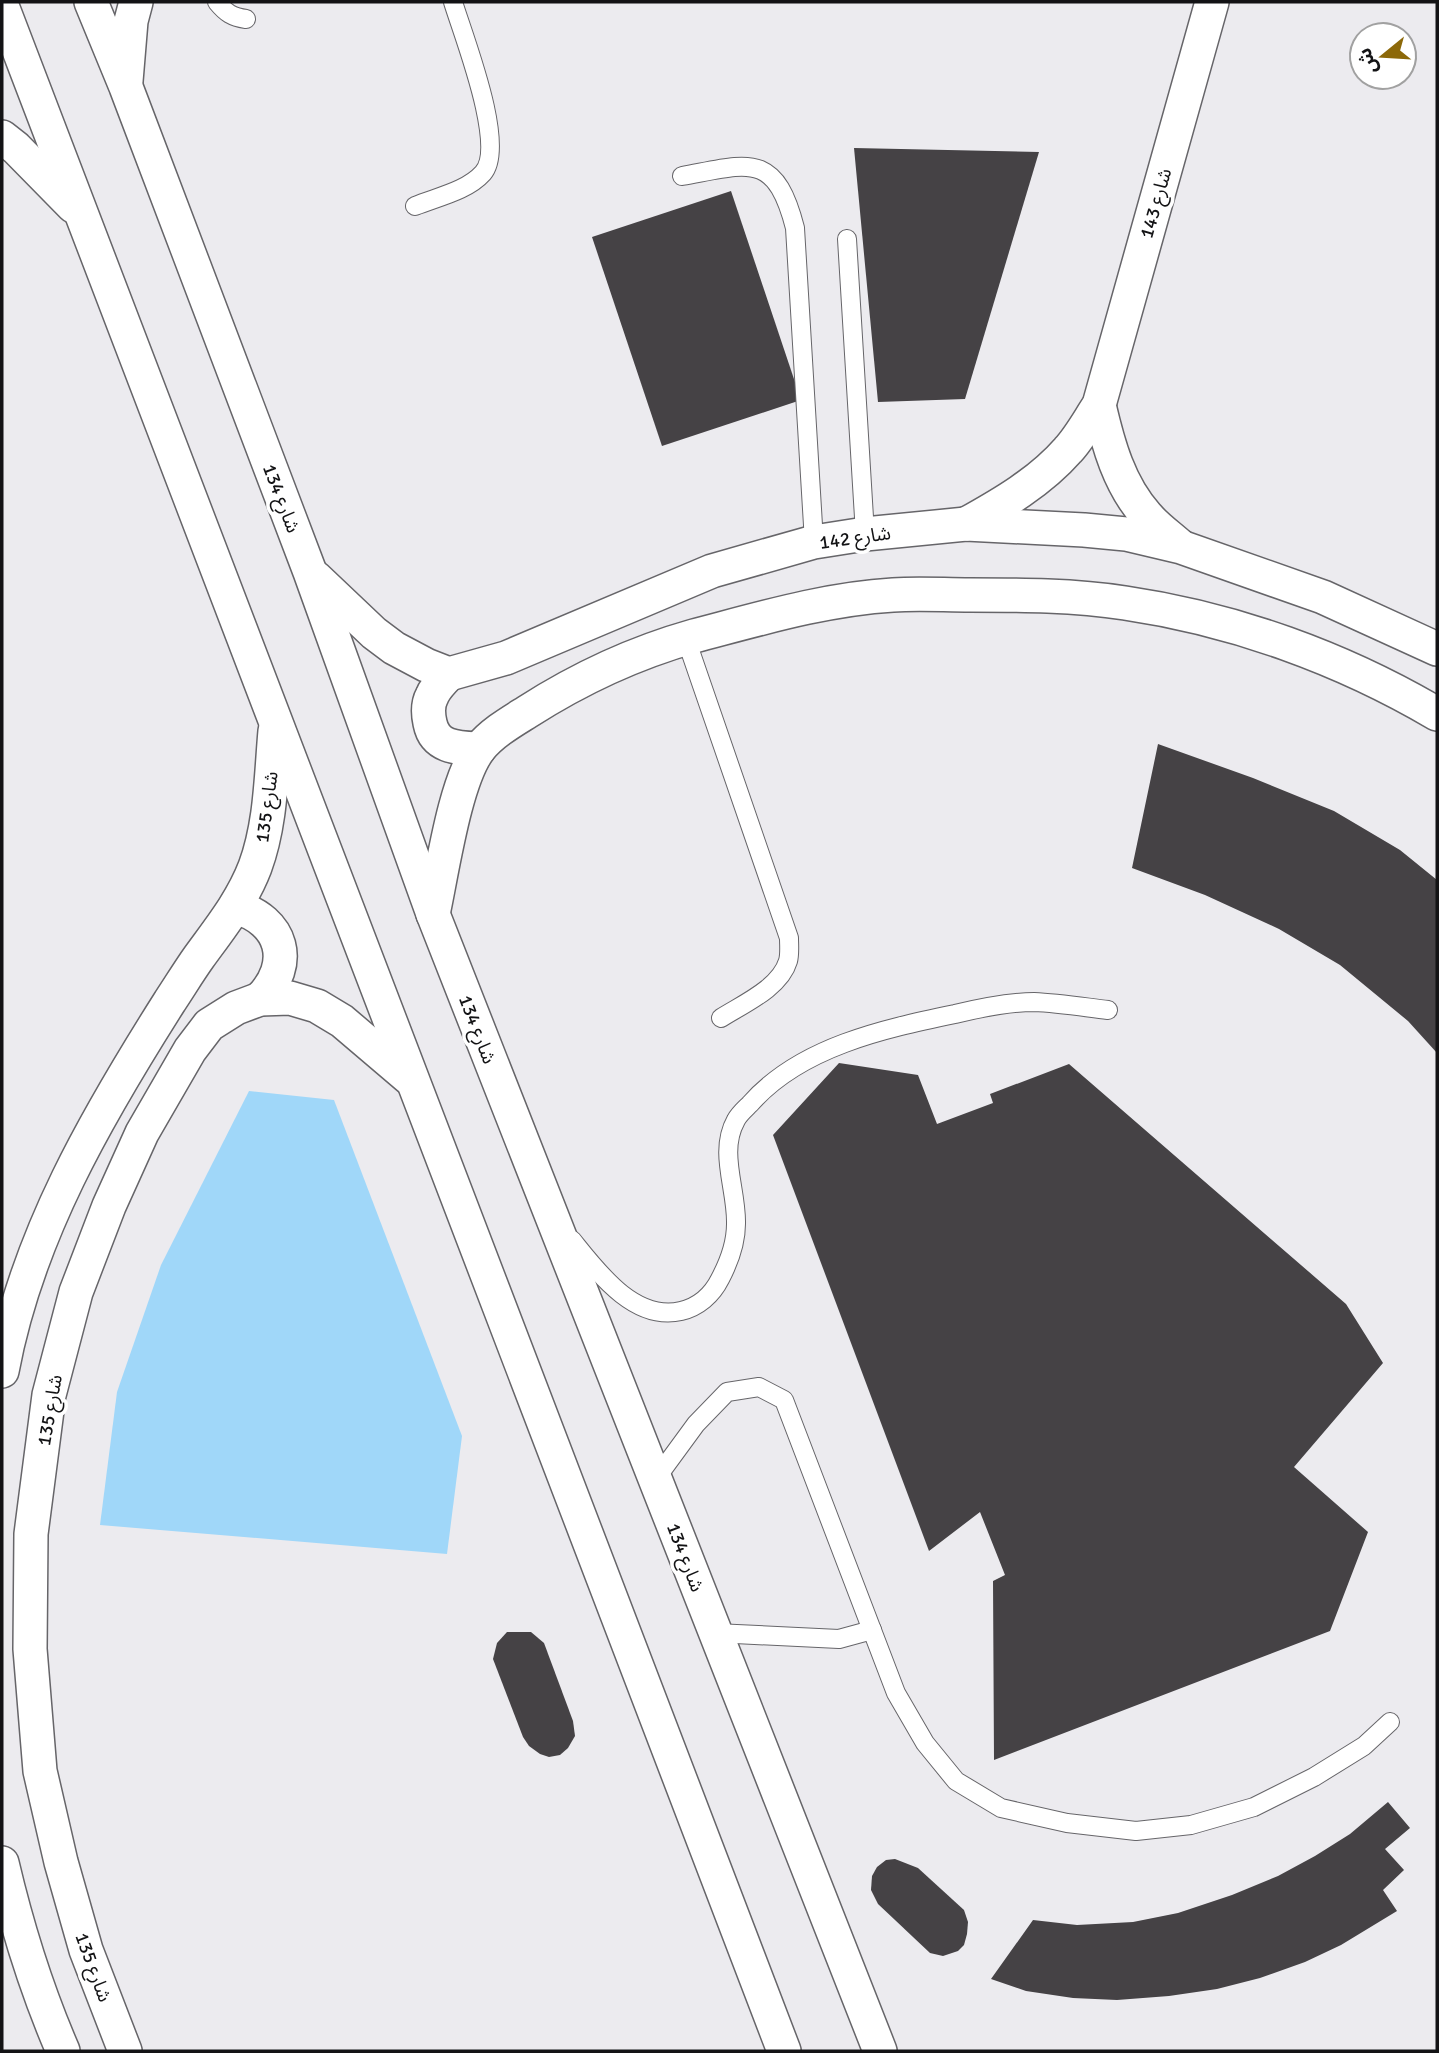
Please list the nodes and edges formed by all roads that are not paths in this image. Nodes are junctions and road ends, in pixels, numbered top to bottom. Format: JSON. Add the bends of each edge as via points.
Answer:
{"nodes":[{"id":1,"x":91,"y":2,"type":"edge"},
{"id":2,"x":136,"y":2,"type":"edge"},
{"id":3,"x":217,"y":2,"type":"edge"},
{"id":4,"x":453,"y":2,"type":"edge"},
{"id":5,"x":1212,"y":2,"type":"edge"},
{"id":6,"x":2,"y":6,"type":"edge"},
{"id":7,"x":246,"y":19,"type":"dead end"},
{"id":8,"x":126,"y":87,"type":"junction"},
{"id":9,"x":2,"y":137,"type":"edge"},
{"id":10,"x":682,"y":176,"type":"dead end"},
{"id":11,"x":415,"y":206,"type":"dead end"},
{"id":12,"x":83,"y":216,"type":"junction"},
{"id":13,"x":847,"y":239,"type":"dead end"},
{"id":14,"x":1099,"y":405,"type":"junction"},
{"id":15,"x":966,"y":524,"type":"junction"},
{"id":16,"x":865,"y":534,"type":"junction"},
{"id":17,"x":814,"y":542,"type":"junction"},
{"id":18,"x":1181,"y":547,"type":"junction"},
{"id":19,"x":310,"y":572,"type":"junction"},
{"id":20,"x":686,"y":639,"type":"junction"},
{"id":21,"x":1437,"y":649,"type":"edge"},
{"id":22,"x":449,"y":674,"type":"junction"},
{"id":23,"x":1437,"y":714,"type":"edge"},
{"id":24,"x":275,"y":725,"type":"junction"},
{"id":25,"x":479,"y":749,"type":"junction"},
{"id":26,"x":234,"y":907,"type":"junction"},
{"id":27,"x":433,"y":914,"type":"junction"},
{"id":28,"x":260,"y":999,"type":"junction"},
{"id":29,"x":1108,"y":1010,"type":"dead end"},
{"id":30,"x":721,"y":1018,"type":"dead end"},
{"id":31,"x":412,"y":1080,"type":"junction"},
{"id":32,"x":551,"y":1214,"type":"junction"},
{"id":33,"x":2,"y":1371,"type":"edge"},
{"id":34,"x":655,"y":1480,"type":"junction"},
{"id":35,"x":872,"y":1630,"type":"junction"},
{"id":36,"x":715,"y":1633,"type":"junction"},
{"id":37,"x":1390,"y":1722,"type":"dead end"},
{"id":38,"x":2,"y":1863,"type":"edge"},
{"id":39,"x":884,"y":2046,"type":"edge"},
{"id":40,"x":63,"y":2051,"type":"edge"},
{"id":41,"x":125,"y":2051,"type":"edge"},
{"id":42,"x":785,"y":2051,"type":"edge"}],
"edges":[{"from":1,"to":8,"type":"street","name":"شارع 134"},
{"from":2,"to":8,"type":"street"},
{"from":3,"to":7,"type":"lane","via":[[225,12]]},
{"from":4,"to":11,"type":"lane","via":[[482,93],[490,151],[486,171],[472,184]]},
{"from":5,"to":14,"type":"street","name":"شارع 143"},
{"from":6,"to":12,"type":"street"},
{"from":8,"to":19,"type":"street","name":"شارع 134"},
{"from":9,"to":12,"type":"street"},
{"from":10,"to":17,"type":"lane","via":[[741,165],[761,168],[789,202],[795,228]]},
{"from":12,"to":24,"type":"street"},
{"from":13,"to":16,"type":"lane"},
{"from":14,"to":15,"type":"street","name":"شارع 143","via":[[1068,450],[1007,501]]},
{"from":14,"to":18,"type":"street","name":"شارع 143","via":[[1124,481],[1146,515]]},
{"from":15,"to":16,"type":"street","name":"شارع 142"},
{"from":15,"to":18,"type":"street","name":"شارع 142","via":[[1126,534]]},
{"from":16,"to":17,"type":"street","name":"شارع 142"},
{"from":17,"to":22,"type":"street","name":"شارع 142","via":[[712,571],[506,658]]},
{"from":18,"to":21,"type":"street","name":"شارع 142","via":[[1323,597]]},
{"from":19,"to":22,"type":"street","via":[[394,648]]},
{"from":19,"to":27,"type":"street","name":"شارع 134"},
{"from":20,"to":23,"type":"street","via":[[831,603],[893,595],[1018,595],[1125,603],[1209,620],[1297,646]]},
{"from":20,"to":25,"type":"street","via":[[599,670],[507,725]]},
{"from":20,"to":30,"type":"lane","via":[[789,938],[789,960],[780,976]]},
{"from":22,"to":25,"type":"street","via":[[432,695],[428,711],[431,730],[442,744]]},
{"from":24,"to":26,"type":"street","name":"شارع 135","via":[[266,829],[256,866]]},
{"from":24,"to":31,"type":"street"},
{"from":25,"to":27,"type":"street","via":[[456,804]]},
{"from":26,"to":28,"type":"street","via":[[262,919],[279,944],[278,975]]},
{"from":26,"to":33,"type":"street","name":"شارع 135","via":[[139,1050],[81,1151],[33,1256]]},
{"from":27,"to":32,"type":"street","name":"شارع 134"},
{"from":28,"to":31,"type":"street","name":"شارع 135","via":[[290,998],[317,1006],[342,1021]]},
{"from":28,"to":41,"type":"street","name":"شارع 135","via":[[209,1025],[190,1049],[142,1133],[109,1206],[76,1292],[49,1395],[32,1522],[30,1649],[40,1771],[86,1950]]},
{"from":29,"to":32,"type":"lane","via":[[1032,1002],[895,1026],[822,1052],[765,1087],[736,1119],[726,1150],[736,1225],[731,1257],[703,1302],[689,1310],[655,1312],[633,1302],[599,1273]]},
{"from":31,"to":42,"type":"street"},
{"from":32,"to":34,"type":"street","name":"شارع 134"},
{"from":34,"to":35,"type":"lane","via":[[696,1424],[727,1392],[759,1387],[784,1400]]},
{"from":34,"to":36,"type":"street","name":"شارع 134"},
{"from":35,"to":36,"type":"lane","via":[[839,1639]]},
{"from":35,"to":37,"type":"lane","via":[[896,1693],[925,1743],[956,1781],[1001,1808],[1067,1823],[1136,1831],[1191,1825],[1254,1807],[1364,1746]]},
{"from":36,"to":39,"type":"street","name":"شارع 134"},
{"from":38,"to":40,"type":"street","via":[[30,1963]]}]}
